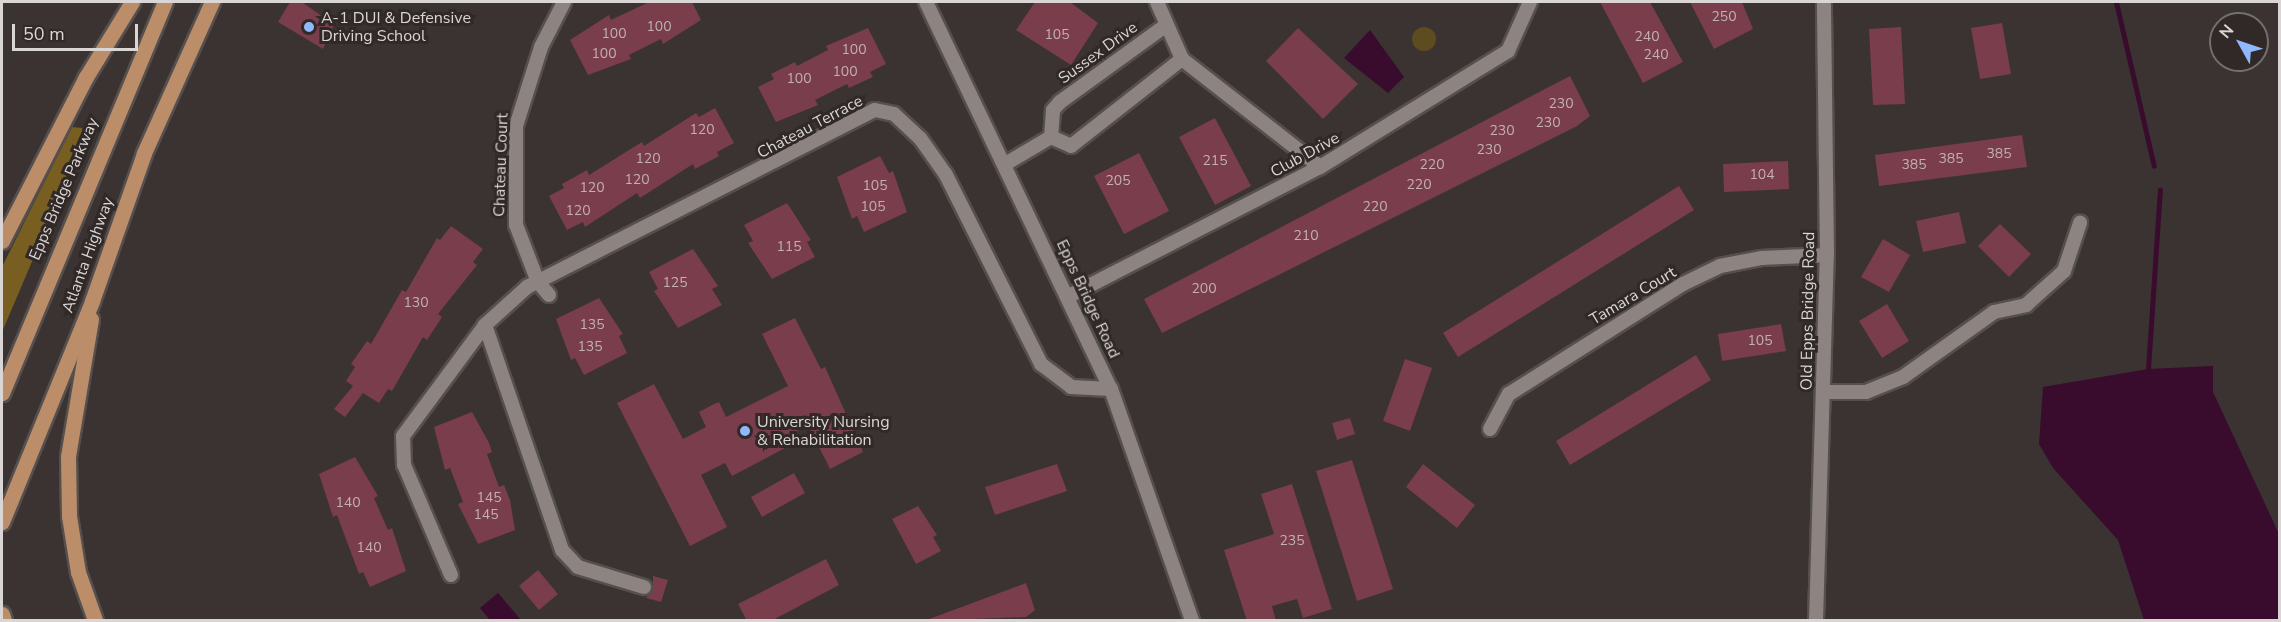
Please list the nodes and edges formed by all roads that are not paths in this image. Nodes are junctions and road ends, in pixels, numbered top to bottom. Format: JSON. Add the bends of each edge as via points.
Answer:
{"nodes":[{"id":1,"x":132,"y":2,"type":"edge"},
{"id":2,"x":165,"y":2,"type":"edge"},
{"id":3,"x":212,"y":2,"type":"edge"},
{"id":4,"x":564,"y":2,"type":"edge"},
{"id":5,"x":926,"y":2,"type":"edge"},
{"id":6,"x":1157,"y":2,"type":"edge"},
{"id":7,"x":1824,"y":2,"type":"edge"},
{"id":8,"x":1527,"y":4,"type":"edge"},
{"id":9,"x":1165,"y":26,"type":"junction"},
{"id":10,"x":1182,"y":59,"type":"junction"},
{"id":11,"x":1051,"y":137,"type":"junction"},
{"id":12,"x":1007,"y":163,"type":"junction"},
{"id":13,"x":1320,"y":167,"type":"junction"},
{"id":14,"x":2080,"y":223,"type":"dead end"},
{"id":15,"x":2,"y":241,"type":"edge"},
{"id":16,"x":1827,"y":255,"type":"junction"},
{"id":17,"x":538,"y":282,"type":"junction"},
{"id":18,"x":549,"y":295,"type":"dead end"},
{"id":19,"x":1069,"y":296,"type":"junction"},
{"id":20,"x":92,"y":301,"type":"junction"},
{"id":21,"x":485,"y":326,"type":"junction"},
{"id":22,"x":1111,"y":389,"type":"junction"},
{"id":23,"x":2,"y":392,"type":"edge"},
{"id":24,"x":1823,"y":392,"type":"junction"},
{"id":25,"x":1490,"y":429,"type":"dead end"},
{"id":26,"x":2,"y":522,"type":"edge"},
{"id":27,"x":451,"y":575,"type":"dead end"},
{"id":28,"x":644,"y":587,"type":"dead end"},
{"id":29,"x":2,"y":614,"type":"edge"},
{"id":30,"x":4,"y":621,"type":"edge"},
{"id":31,"x":95,"y":621,"type":"edge"},
{"id":32,"x":1192,"y":621,"type":"edge"},
{"id":33,"x":1816,"y":621,"type":"edge"}],
"edges":[{"from":1,"to":15,"type":"main road","via":[[86,77]]},
{"from":2,"to":23,"type":"main road","name":"Epps Bridge Parkway"},
{"from":3,"to":20,"type":"main road","name":"Atlanta Highway","via":[[144,153]]},
{"from":4,"to":17,"type":"street","name":"Chateau Court","via":[[541,46],[516,126],[516,225]]},
{"from":5,"to":12,"type":"street","name":"Epps Bridge Road"},
{"from":6,"to":9,"type":"street"},
{"from":7,"to":16,"type":"street","name":"Old Epps Bridge Road"},
{"from":8,"to":13,"type":"street","name":"Club Drive","via":[[1508,51]]},
{"from":9,"to":10,"type":"street"},
{"from":9,"to":11,"type":"street","name":"Sussex Drive","via":[[1060,102],[1053,110]]},
{"from":10,"to":11,"type":"street","via":[[1071,146]]},
{"from":10,"to":13,"type":"street"},
{"from":11,"to":12,"type":"street"},
{"from":12,"to":19,"type":"street","name":"Epps Bridge Road"},
{"from":13,"to":19,"type":"street","name":"Club Drive"},
{"from":14,"to":24,"type":"street","via":[[2064,271],[2026,305],[1994,312],[1903,377],[1866,392]]},
{"from":16,"to":24,"type":"street","name":"Old Epps Bridge Road"},
{"from":16,"to":25,"type":"street","name":"Tamara Court","via":[[1762,258],[1720,266],[1683,284],[1509,394]]},
{"from":17,"to":18,"type":"street","name":"Chateau Court"},
{"from":17,"to":21,"type":"street","name":"Chateau Terrace"},
{"from":17,"to":22,"type":"street","name":"Chateau Terrace","via":[[875,110],[894,114],[920,138],[946,175],[1041,364],[1071,387]]},
{"from":19,"to":22,"type":"street","name":"Epps Bridge Road"},
{"from":20,"to":26,"type":"main road","name":"Atlanta Highway"},
{"from":20,"to":31,"type":"main road","via":[[68,469],[69,516],[78,572]]},
{"from":21,"to":27,"type":"street","name":"Chateau Terrace","via":[[403,436],[404,465]]},
{"from":21,"to":28,"type":"street","via":[[562,550],[578,567]]},
{"from":22,"to":32,"type":"street","name":"Epps Bridge Road"},
{"from":24,"to":33,"type":"street","name":"Old Epps Bridge Road"},
{"from":29,"to":30,"type":"main road"}]}
